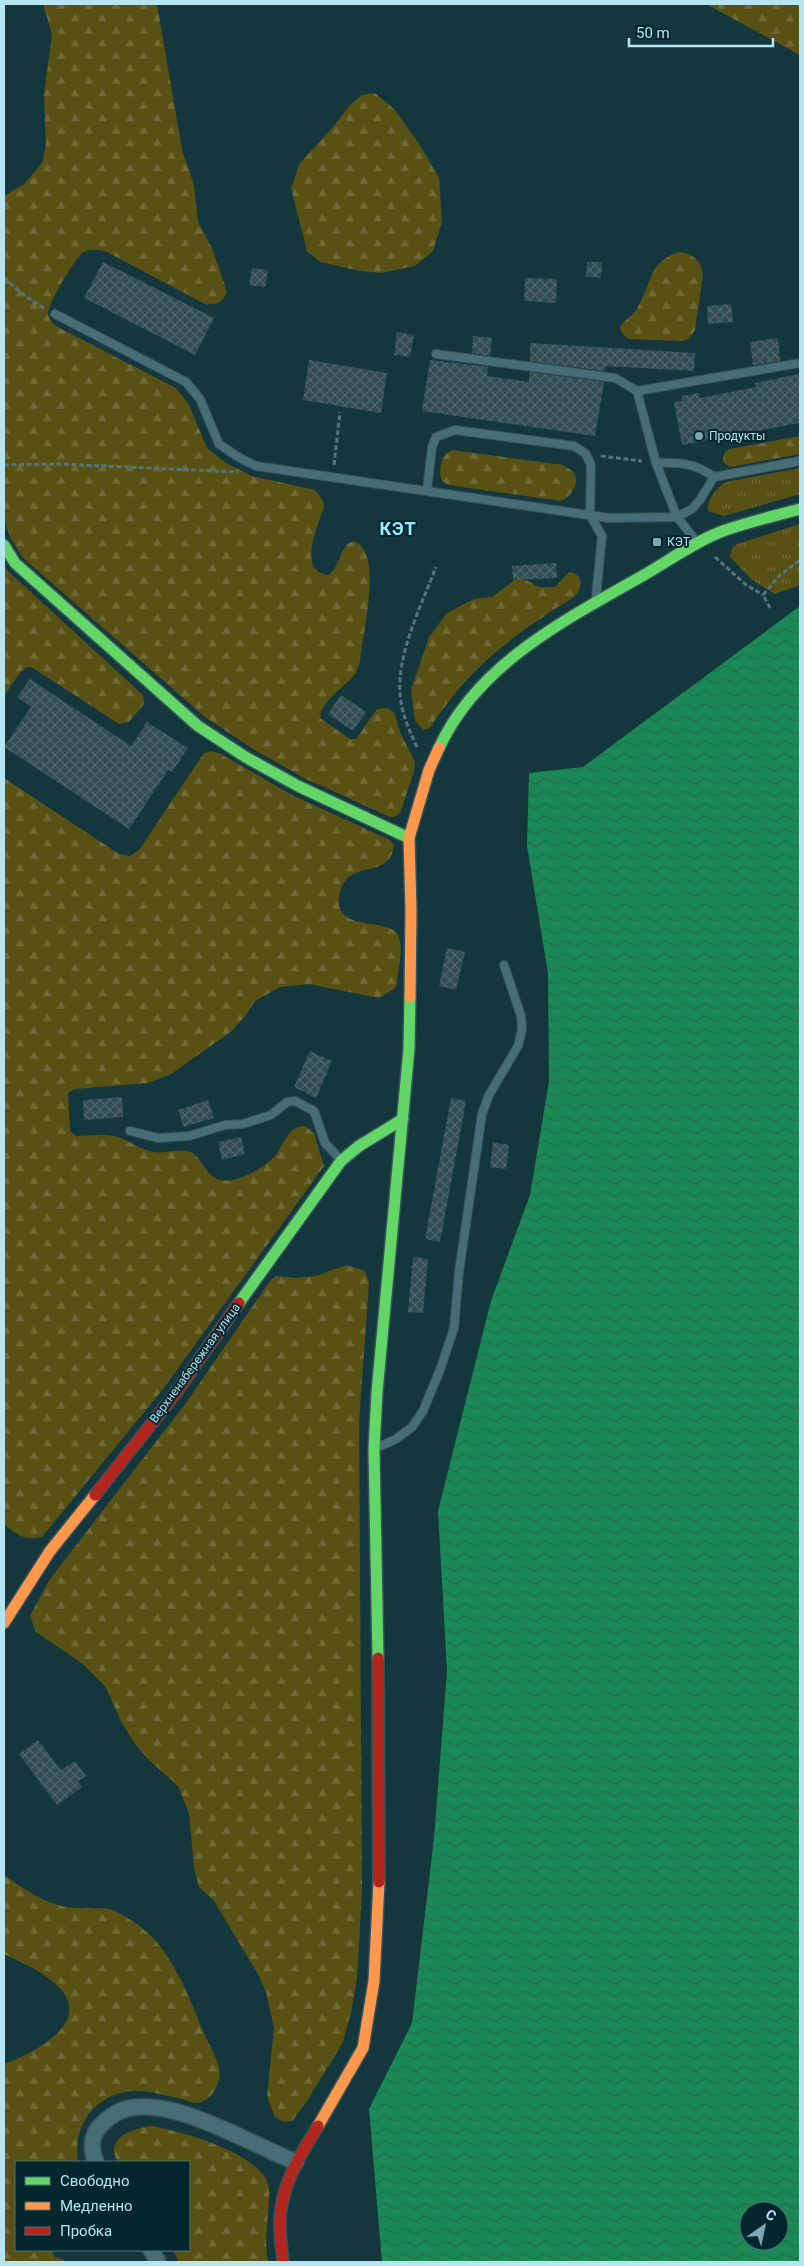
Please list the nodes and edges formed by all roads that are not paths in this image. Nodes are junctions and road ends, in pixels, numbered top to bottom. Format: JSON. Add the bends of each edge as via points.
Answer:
{"nodes":[{"id":1,"x":55,"y":314,"type":"road end"},
{"id":2,"x":436,"y":354,"type":"dead end"},
{"id":3,"x":800,"y":363,"type":"edge"},
{"id":4,"x":636,"y":392,"type":"junction"},
{"id":5,"x":800,"y":461,"type":"edge"},
{"id":6,"x":656,"y":463,"type":"junction"},
{"id":7,"x":714,"y":477,"type":"junction"},
{"id":8,"x":427,"y":491,"type":"junction"},
{"id":9,"x":800,"y":509,"type":"edge"},
{"id":10,"x":590,"y":515,"type":"junction"},
{"id":11,"x":677,"y":517,"type":"junction"},
{"id":12,"x":698,"y":544,"type":"junction"},
{"id":13,"x":4,"y":545,"type":"edge"},
{"id":14,"x":596,"y":602,"type":"junction"},
{"id":15,"x":409,"y":838,"type":"junction"},
{"id":16,"x":504,"y":965,"type":"dead end"},
{"id":17,"x":403,"y":1119,"type":"junction"},
{"id":18,"x":130,"y":1131,"type":"dead end"},
{"id":19,"x":341,"y":1161,"type":"junction"},
{"id":20,"x":374,"y":1449,"type":"junction"},
{"id":21,"x":4,"y":1623,"type":"edge"},
{"id":22,"x":96,"y":2161,"type":"edge"},
{"id":23,"x":296,"y":2162,"type":"junction"},
{"id":24,"x":152,"y":2251,"type":"edge"},
{"id":25,"x":158,"y":2262,"type":"edge"},
{"id":26,"x":283,"y":2262,"type":"edge"}],
"edges":[{"from":1,"to":8,"type":"lane","via":[[186,382],[200,399],[219,444],[238,458],[256,466]]},
{"from":2,"to":4,"type":"lane","via":[[615,378]]},
{"from":3,"to":4,"type":"lane"},
{"from":4,"to":6,"type":"lane"},
{"from":5,"to":7,"type":"lane"},
{"from":6,"to":7,"type":"lane","via":[[688,463]]},
{"from":6,"to":11,"type":"lane"},
{"from":7,"to":11,"type":"lane","via":[[692,509]]},
{"from":8,"to":10,"type":"lane"},
{"from":8,"to":10,"type":"lane","via":[[436,438],[455,430],[574,446],[586,454],[591,465]]},
{"from":9,"to":12,"type":"main road","via":[[723,531]]},
{"from":10,"to":11,"type":"lane","via":[[609,518]]},
{"from":10,"to":14,"type":"lane","via":[[602,536]]},
{"from":11,"to":12,"type":"lane"},
{"from":12,"to":14,"type":"main road"},
{"from":13,"to":15,"type":"main road","via":[[15,563],[198,726],[298,786]]},
{"from":14,"to":15,"type":"main road","via":[[512,657],[479,689],[445,735],[429,770]]},
{"from":15,"to":17,"type":"main road","via":[[411,982]]},
{"from":16,"to":20,"type":"lane","via":[[521,1016],[522,1030],[518,1046],[498,1078],[482,1114],[454,1328],[423,1411],[412,1427],[396,1440]]},
{"from":17,"to":19,"type":"main road","name":"Верхненабережная улица"},
{"from":17,"to":20,"type":"main road"},
{"from":18,"to":19,"type":"lane","via":[[158,1138],[189,1136],[271,1115],[287,1102],[294,1101],[314,1111],[325,1143]]},
{"from":19,"to":21,"type":"main road","name":"Верхненабережная улица","via":[[175,1394],[50,1550]]},
{"from":20,"to":23,"type":"main road","via":[[380,1802],[374,1981],[363,2048]]},
{"from":22,"to":23,"type":"street","via":[[92,2146],[96,2130],[120,2111],[139,2106],[196,2119]]},
{"from":23,"to":26,"type":"main road","via":[[284,2190],[280,2220]]},
{"from":24,"to":25,"type":"street"}]}
